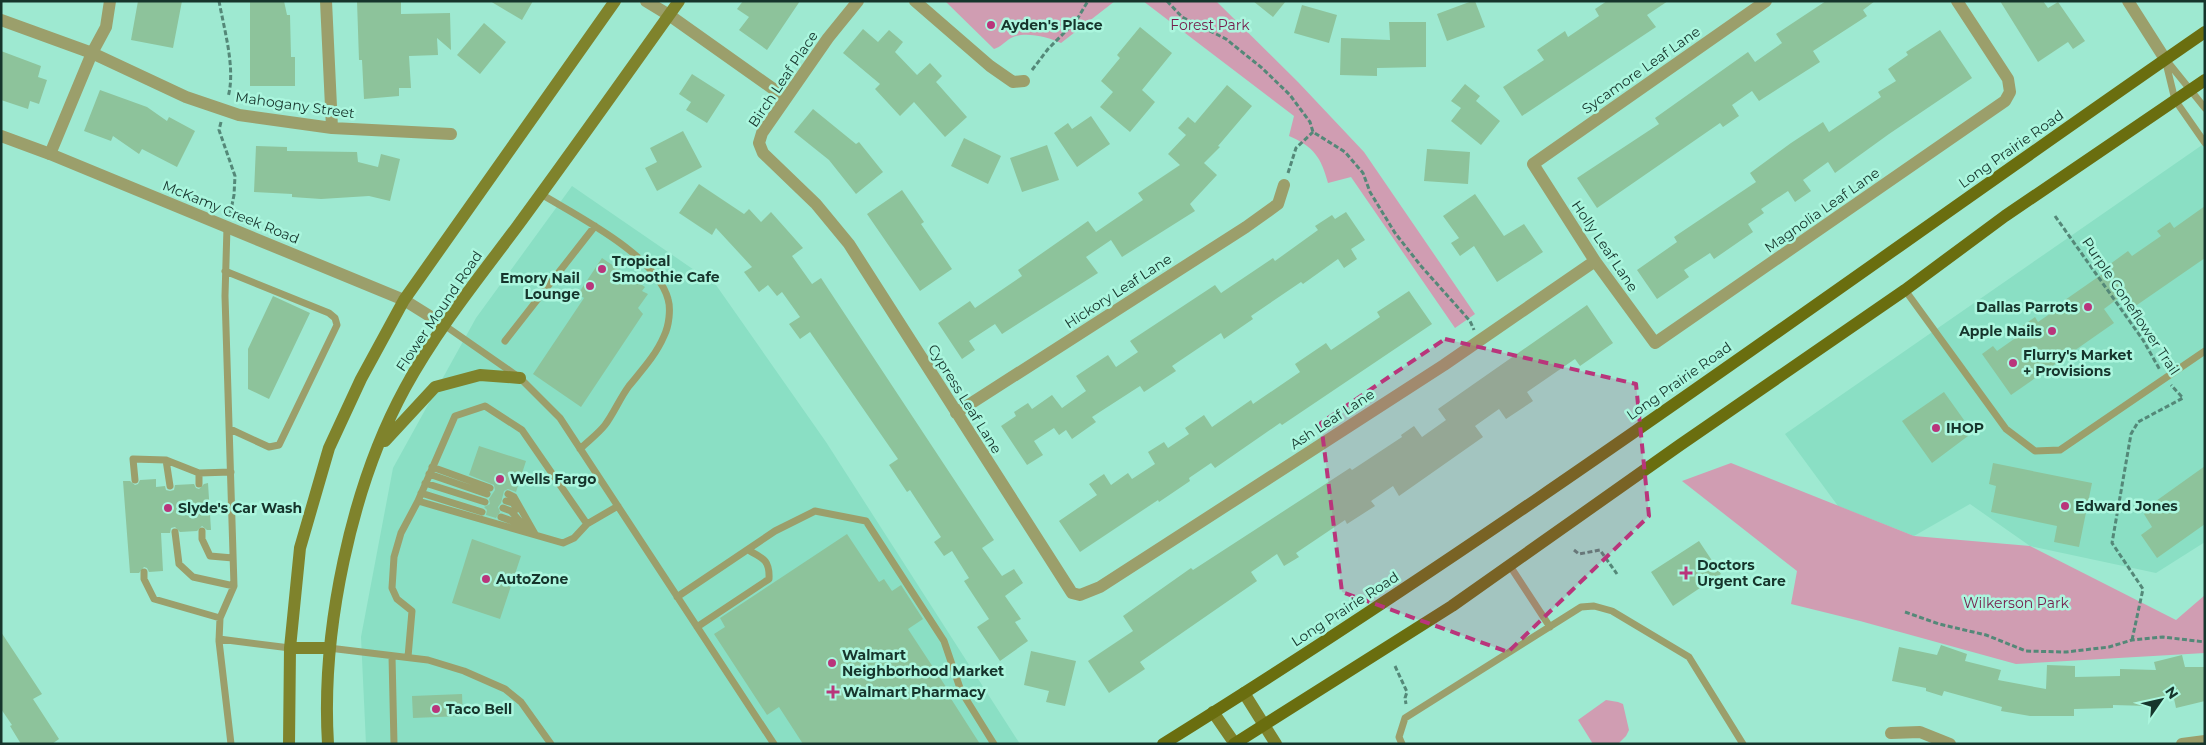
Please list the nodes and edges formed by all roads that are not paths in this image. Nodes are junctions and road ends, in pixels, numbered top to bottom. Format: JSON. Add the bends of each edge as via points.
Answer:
{"nodes":[{"id":1,"x":110,"y":1,"type":"edge"},
{"id":2,"x":326,"y":1,"type":"edge"},
{"id":3,"x":615,"y":1,"type":"edge"},
{"id":4,"x":646,"y":1,"type":"edge"},
{"id":5,"x":679,"y":1,"type":"edge"},
{"id":6,"x":858,"y":1,"type":"edge"},
{"id":7,"x":915,"y":1,"type":"edge"},
{"id":8,"x":1766,"y":1,"type":"edge"},
{"id":9,"x":1957,"y":1,"type":"edge"},
{"id":10,"x":2128,"y":1,"type":"edge"},
{"id":11,"x":669,"y":15,"type":"junction"},
{"id":12,"x":1,"y":20,"type":"edge"},
{"id":13,"x":2205,"y":32,"type":"edge"},
{"id":14,"x":92,"y":53,"type":"junction"},
{"id":15,"x":2165,"y":59,"type":"junction"},
{"id":16,"x":2205,"y":80,"type":"edge"},
{"id":17,"x":1024,"y":81,"type":"road end"},
{"id":18,"x":2191,"y":89,"type":"junction"},
{"id":19,"x":786,"y":98,"type":"junction"},
{"id":20,"x":2175,"y":100,"type":"junction"},
{"id":21,"x":2205,"y":108,"type":"edge"},
{"id":22,"x":332,"y":128,"type":"junction"},
{"id":23,"x":451,"y":134,"type":"dead end"},
{"id":24,"x":1,"y":136,"type":"edge"},
{"id":25,"x":2205,"y":143,"type":"edge"},
{"id":26,"x":50,"y":154,"type":"junction"},
{"id":27,"x":1532,"y":164,"type":"joint"},
{"id":28,"x":1284,"y":185,"type":"road end"},
{"id":29,"x":541,"y":194,"type":"junction"},
{"id":30,"x":826,"y":216,"type":"joint"},
{"id":31,"x":595,"y":226,"type":"junction"},
{"id":32,"x":227,"y":227,"type":"junction"},
{"id":33,"x":1596,"y":261,"type":"junction"},
{"id":34,"x":226,"y":270,"type":"junction"},
{"id":35,"x":1905,"y":290,"type":"junction"},
{"id":36,"x":404,"y":300,"type":"junction"},
{"id":37,"x":444,"y":325,"type":"junction"},
{"id":38,"x":505,"y":341,"type":"dead end"},
{"id":39,"x":1655,"y":343,"type":"joint"},
{"id":40,"x":2205,"y":351,"type":"edge"},
{"id":41,"x":520,"y":378,"type":"junction"},
{"id":42,"x":956,"y":413,"type":"junction"},
{"id":43,"x":230,"y":429,"type":"junction"},
{"id":44,"x":378,"y":448,"type":"junction"},
{"id":45,"x":580,"y":449,"type":"junction"},
{"id":46,"x":166,"y":460,"type":"junction"},
{"id":47,"x":431,"y":471,"type":"junction"},
{"id":48,"x":231,"y":472,"type":"junction"},
{"id":49,"x":199,"y":473,"type":"junction"},
{"id":50,"x":135,"y":480,"type":"dead end"},
{"id":51,"x":425,"y":483,"type":"junction"},
{"id":52,"x":199,"y":484,"type":"dead end"},
{"id":53,"x":170,"y":486,"type":"dead end"},
{"id":54,"x":488,"y":491,"type":"dead end"},
{"id":55,"x":421,"y":493,"type":"junction"},
{"id":56,"x":418,"y":500,"type":"junction"},
{"id":57,"x":485,"y":502,"type":"dead end"},
{"id":58,"x":618,"y":506,"type":"junction"},
{"id":59,"x":482,"y":512,"type":"dead end"},
{"id":60,"x":500,"y":517,"type":"dead end"},
{"id":61,"x":587,"y":524,"type":"junction"},
{"id":62,"x":202,"y":531,"type":"dead end"},
{"id":63,"x":175,"y":532,"type":"dead end"},
{"id":64,"x":530,"y":533,"type":"junction"},
{"id":65,"x":748,"y":550,"type":"junction"},
{"id":66,"x":234,"y":558,"type":"junction"},
{"id":67,"x":1510,"y":566,"type":"junction"},
{"id":68,"x":144,"y":572,"type":"dead end"},
{"id":69,"x":234,"y":586,"type":"junction"},
{"id":70,"x":1080,"y":595,"type":"joint"},
{"id":71,"x":677,"y":597,"type":"junction"},
{"id":72,"x":220,"y":618,"type":"junction"},
{"id":73,"x":697,"y":627,"type":"junction"},
{"id":74,"x":1550,"y":628,"type":"junction"},
{"id":75,"x":219,"y":639,"type":"junction"},
{"id":76,"x":290,"y":648,"type":"junction"},
{"id":77,"x":329,"y":648,"type":"junction"},
{"id":78,"x":392,"y":656,"type":"junction"},
{"id":79,"x":408,"y":658,"type":"junction"},
{"id":80,"x":1244,"y":693,"type":"junction"},
{"id":81,"x":1213,"y":712,"type":"junction"},
{"id":82,"x":1264,"y":725,"type":"junction"},
{"id":83,"x":1891,"y":733,"type":"dead end"},
{"id":84,"x":2205,"y":741,"type":"edge"},
{"id":85,"x":231,"y":744,"type":"edge"},
{"id":86,"x":289,"y":744,"type":"edge"},
{"id":87,"x":328,"y":744,"type":"edge"},
{"id":88,"x":394,"y":744,"type":"edge"},
{"id":89,"x":551,"y":744,"type":"edge"},
{"id":90,"x":774,"y":744,"type":"edge"},
{"id":91,"x":994,"y":744,"type":"edge"},
{"id":92,"x":1163,"y":744,"type":"edge"},
{"id":93,"x":1234,"y":744,"type":"edge"},
{"id":94,"x":1276,"y":744,"type":"edge"},
{"id":95,"x":1402,"y":744,"type":"edge"},
{"id":96,"x":1743,"y":744,"type":"edge"},
{"id":97,"x":1950,"y":744,"type":"edge"},
{"id":98,"x":2182,"y":744,"type":"edge"}],
"edges":[{"from":1,"to":14,"type":"street","via":[[106,27]]},
{"from":2,"to":22,"type":"street"},
{"from":3,"to":36,"type":"main road","name":"Flower Mound Road"},
{"from":4,"to":11,"type":"street"},
{"from":5,"to":11,"type":"main road","name":"Flower Mound Road"},
{"from":6,"to":19,"type":"street","name":"Birch Leaf Place"},
{"from":7,"to":17,"type":"street","via":[[990,66],[1013,82]]},
{"from":8,"to":27,"type":"street","name":"Sycamore Leaf Lane"},
{"from":9,"to":39,"type":"street","name":"Magnolia Leaf Lane","via":[[2008,79],[2010,92],[2005,101]]},
{"from":10,"to":15,"type":"street"},
{"from":11,"to":19,"type":"street"},
{"from":11,"to":29,"type":"main road","name":"Flower Mound Road"},
{"from":12,"to":14,"type":"street","name":"Mahogany Street"},
{"from":13,"to":15,"type":"main road","name":"Long Prairie Road"},
{"from":14,"to":22,"type":"street","name":"Mahogany Street","via":[[186,98],[239,115]]},
{"from":14,"to":26,"type":"street"},
{"from":15,"to":18,"type":"lane"},
{"from":15,"to":20,"type":"lane"},
{"from":15,"to":80,"type":"main road","name":"Long Prairie Road","via":[[1542,496]]},
{"from":16,"to":18,"type":"main road"},
{"from":18,"to":20,"type":"main road"},
{"from":18,"to":21,"type":"lane"},
{"from":19,"to":30,"type":"street","name":"Birch Leaf Place","via":[[759,143],[763,154]]},
{"from":20,"to":25,"type":"lane"},
{"from":20,"to":35,"type":"main road","via":[[2005,216]]},
{"from":22,"to":23,"type":"street","name":"Mahogany Street"},
{"from":24,"to":26,"type":"street","name":"McKamy Creek Road"},
{"from":26,"to":32,"type":"street","name":"McKamy Creek Road"},
{"from":27,"to":33,"type":"street","name":"Holly Leaf Lane"},
{"from":28,"to":42,"type":"street","name":"Hickory Leaf Lane","via":[[1278,204],[1246,227]]},
{"from":29,"to":31,"type":"lane"},
{"from":29,"to":37,"type":"main road","name":"Flower Mound Road"},
{"from":30,"to":42,"type":"street","name":"Cypress Leaf Lane","via":[[849,244]]},
{"from":31,"to":38,"type":"lane"},
{"from":31,"to":45,"type":"lane","via":[[654,273],[669,299],[668,320],[656,353],[604,426]]},
{"from":32,"to":34,"type":"lane"},
{"from":32,"to":36,"type":"street","name":"McKamy Creek Road"},
{"from":33,"to":39,"type":"street","name":"Holly Leaf Lane"},
{"from":33,"to":70,"type":"street","name":"Ash Leaf Lane","via":[[1444,365],[1100,587]]},
{"from":34,"to":43,"type":"lane","via":[[224,296]]},
{"from":34,"to":43,"type":"lane","via":[[329,313],[337,325],[276,447],[269,447]]},
{"from":35,"to":40,"type":"lane","via":[[2006,429],[2035,451],[2060,450]]},
{"from":35,"to":67,"type":"main road"},
{"from":36,"to":37,"type":"street","name":"McKamy Creek Road"},
{"from":36,"to":76,"type":"main road","name":"Flower Mound Road","via":[[361,379],[329,448],[300,548]]},
{"from":37,"to":41,"type":"lane"},
{"from":37,"to":44,"type":"main road","name":"Flower Mound Road","via":[[405,388]]},
{"from":41,"to":44,"type":"main road","via":[[480,375],[436,387]]},
{"from":41,"to":45,"type":"lane","via":[[560,418]]},
{"from":42,"to":70,"type":"street","name":"Cypress Leaf Lane","via":[[1065,585],[1072,593]]},
{"from":43,"to":48,"type":"lane"},
{"from":44,"to":77,"type":"main road","name":"Flower Mound Road","via":[[362,491],[342,566]]},
{"from":45,"to":58,"type":"lane"},
{"from":46,"to":49,"type":"lane"},
{"from":46,"to":50,"type":"lane","via":[[133,459]]},
{"from":46,"to":53,"type":"lane"},
{"from":47,"to":51,"type":"lane"},
{"from":47,"to":54,"type":"lane"},
{"from":47,"to":61,"type":"lane","via":[[455,416],[484,406],[522,430]]},
{"from":48,"to":49,"type":"lane"},
{"from":48,"to":66,"type":"lane"},
{"from":49,"to":52,"type":"lane"},
{"from":51,"to":55,"type":"lane"},
{"from":51,"to":57,"type":"lane"},
{"from":55,"to":56,"type":"lane"},
{"from":55,"to":59,"type":"lane"},
{"from":56,"to":64,"type":"lane"},
{"from":56,"to":79,"type":"lane","via":[[401,533],[394,557],[392,588],[397,599],[412,611]]},
{"from":58,"to":61,"type":"lane"},
{"from":58,"to":71,"type":"lane"},
{"from":60,"to":64,"type":"lane"},
{"from":61,"to":64,"type":"lane","via":[[574,538],[563,543]]},
{"from":62,"to":66,"type":"lane","via":[[210,556]]},
{"from":63,"to":69,"type":"lane","via":[[179,564],[192,577]]},
{"from":64,"to":64,"type":"lane","via":[[511,511],[506,501],[514,497]]},
{"from":65,"to":71,"type":"lane"},
{"from":65,"to":73,"type":"lane","via":[[762,557],[770,567],[769,579]]},
{"from":65,"to":91,"type":"lane","via":[[815,511],[866,521],[944,641],[961,690]]},
{"from":66,"to":69,"type":"lane"},
{"from":67,"to":74,"type":"lane"},
{"from":67,"to":82,"type":"main road"},
{"from":68,"to":72,"type":"lane","via":[[154,599]]},
{"from":69,"to":72,"type":"lane"},
{"from":71,"to":73,"type":"lane"},
{"from":72,"to":75,"type":"lane"},
{"from":73,"to":90,"type":"lane"},
{"from":74,"to":95,"type":"lane","via":[[1405,718],[1399,737]]},
{"from":74,"to":96,"type":"lane","via":[[1581,608],[1603,607],[1688,657]]},
{"from":75,"to":76,"type":"lane"},
{"from":75,"to":85,"type":"lane"},
{"from":76,"to":77,"type":"main road"},
{"from":76,"to":86,"type":"main road","name":"Flower Mound Road"},
{"from":77,"to":78,"type":"lane"},
{"from":77,"to":87,"type":"main road","name":"Flower Mound Road"},
{"from":78,"to":79,"type":"lane"},
{"from":78,"to":88,"type":"lane"},
{"from":79,"to":89,"type":"lane","via":[[428,660],[464,671],[505,689],[521,702]]},
{"from":80,"to":81,"type":"main road","name":"Long Prairie Road"},
{"from":80,"to":82,"type":"main road"},
{"from":81,"to":92,"type":"main road","name":"Long Prairie Road"},
{"from":81,"to":93,"type":"main road"},
{"from":82,"to":93,"type":"main road"},
{"from":82,"to":94,"type":"main road"},
{"from":83,"to":97,"type":"street","via":[[1920,732]]},
{"from":84,"to":98,"type":"street"}]}
